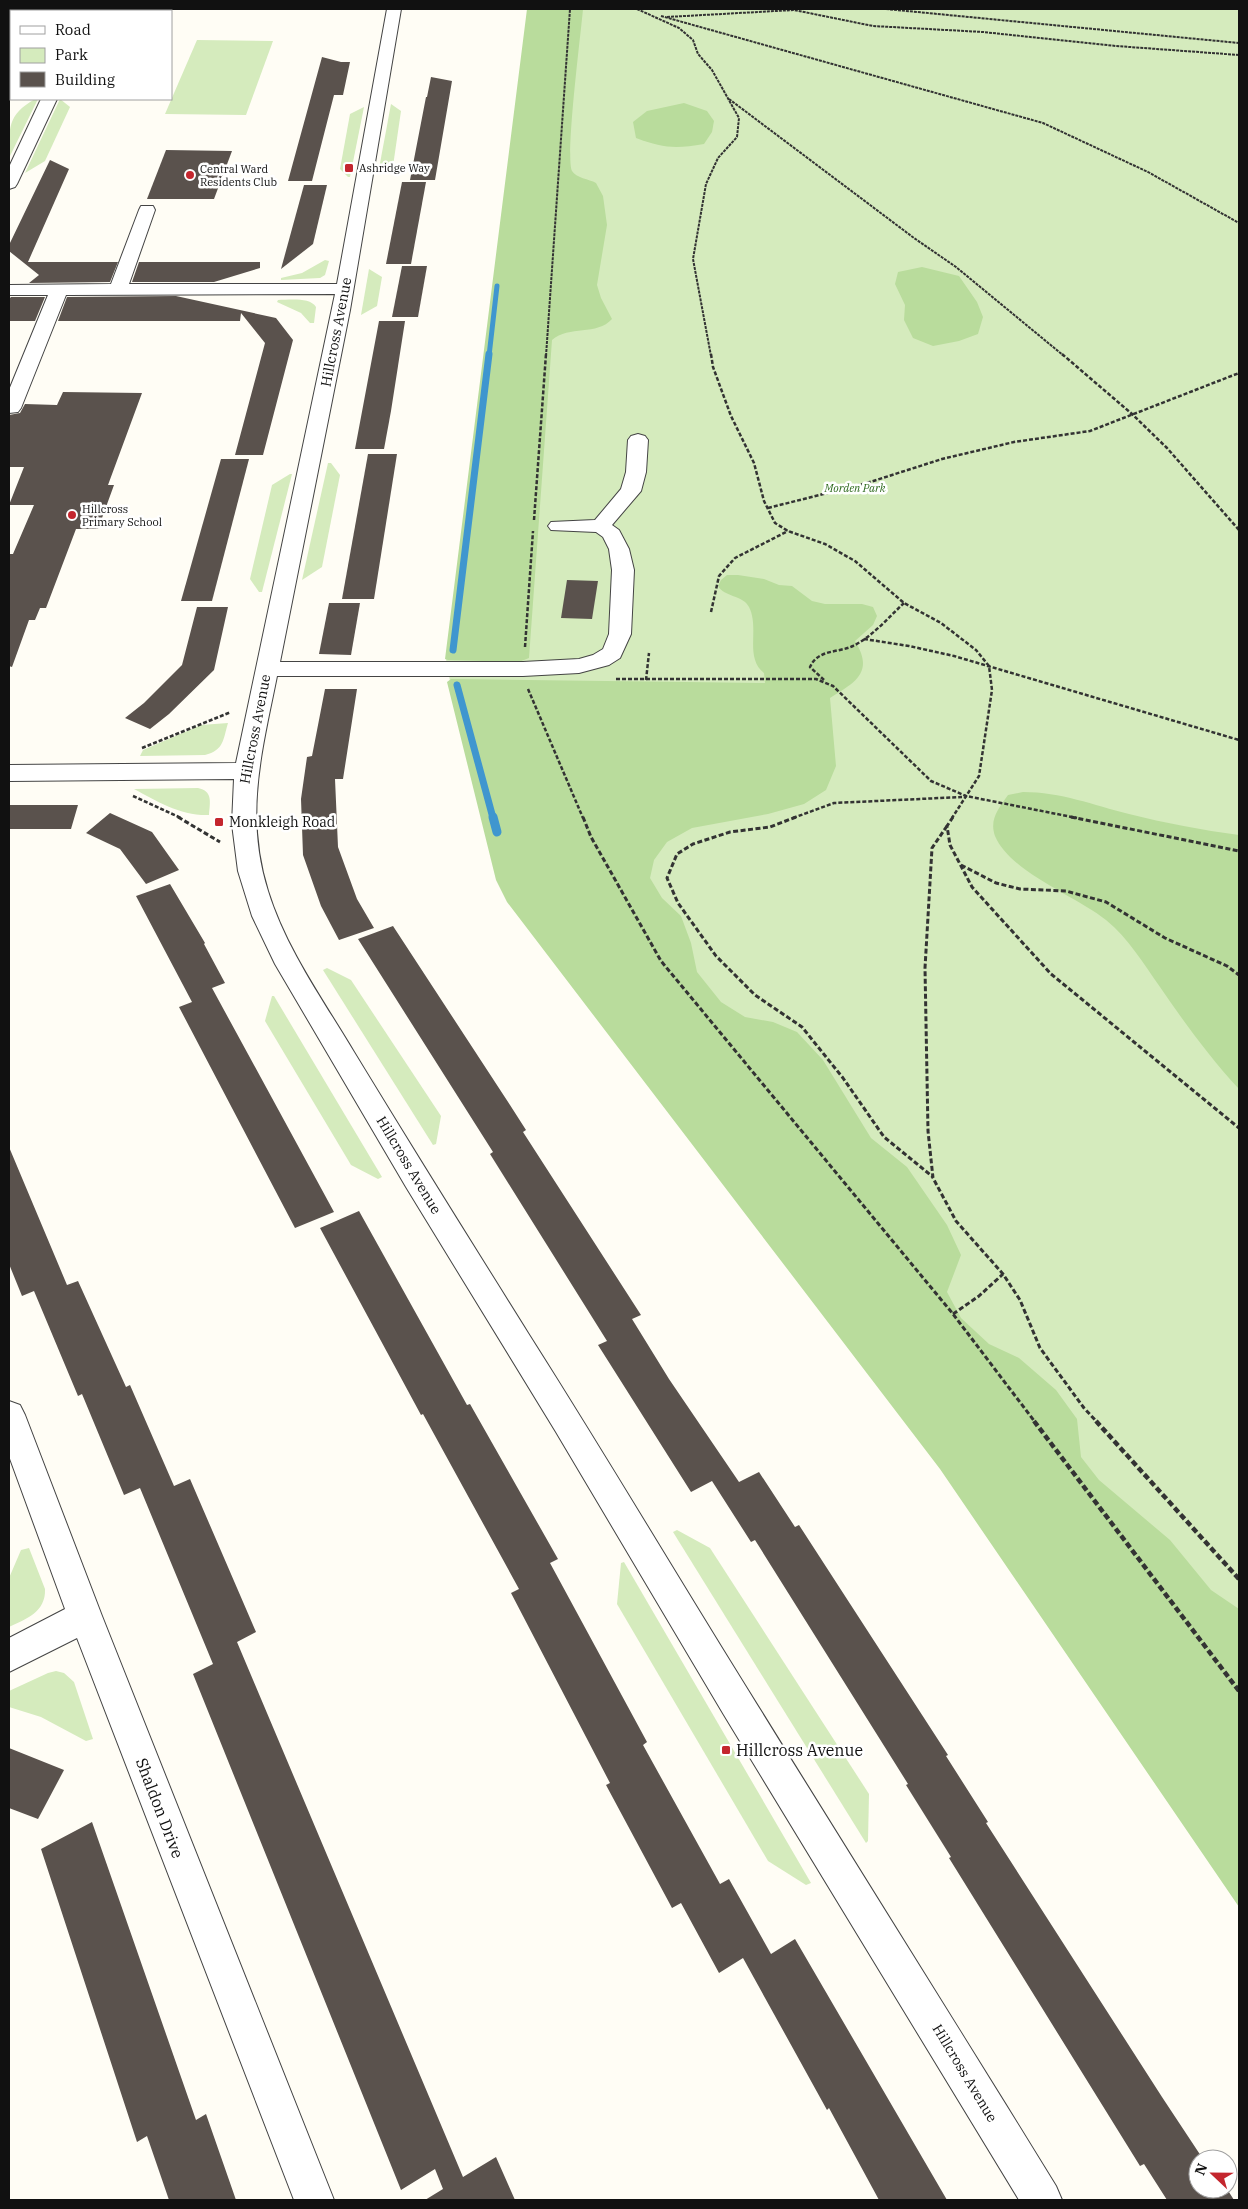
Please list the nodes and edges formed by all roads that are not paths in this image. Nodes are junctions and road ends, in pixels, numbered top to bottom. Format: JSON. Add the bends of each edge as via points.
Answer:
{"nodes":[{"id":1,"x":394,"y":9,"type":"edge"},
{"id":2,"x":49,"y":100,"type":"edge"},
{"id":3,"x":9,"y":184,"type":"edge"},
{"id":4,"x":147,"y":210,"type":"dead end"},
{"id":5,"x":344,"y":289,"type":"junction"},
{"id":6,"x":9,"y":290,"type":"edge"},
{"id":7,"x":59,"y":290,"type":"junction"},
{"id":8,"x":118,"y":290,"type":"junction"},
{"id":9,"x":11,"y":408,"type":"dead end"},
{"id":10,"x":638,"y":440,"type":"dead end"},
{"id":11,"x":595,"y":520,"type":"junction"},
{"id":12,"x":558,"y":526,"type":"dead end"},
{"id":13,"x":267,"y":669,"type":"junction"},
{"id":14,"x":246,"y":770,"type":"junction"},
{"id":15,"x":9,"y":773,"type":"edge"},
{"id":16,"x":9,"y":1415,"type":"edge"},
{"id":17,"x":85,"y":1616,"type":"junction"},
{"id":18,"x":9,"y":1656,"type":"edge"},
{"id":19,"x":314,"y":2200,"type":"edge"},
{"id":20,"x":1042,"y":2200,"type":"edge"}],
"edges":[{"from":1,"to":5,"type":"street","name":"Hillcross Avenue"},
{"from":2,"to":3,"type":"street"},
{"from":4,"to":8,"type":"street"},
{"from":5,"to":8,"type":"street"},
{"from":5,"to":13,"type":"street","name":"Hillcross Avenue"},
{"from":6,"to":7,"type":"street"},
{"from":7,"to":8,"type":"street"},
{"from":7,"to":9,"type":"street"},
{"from":10,"to":11,"type":"street","via":[[631,491],[611,512]]},
{"from":11,"to":12,"type":"street"},
{"from":11,"to":13,"type":"street","via":[[612,534],[619,548],[623,570],[620,634],[612,653],[601,660],[525,678]]},
{"from":13,"to":14,"type":"street","name":"Hillcross Avenue"},
{"from":14,"to":15,"type":"street"},
{"from":14,"to":20,"type":"street","name":"Hillcross Avenue","via":[[243,822],[246,858],[269,930],[416,1179]]},
{"from":16,"to":17,"type":"street","name":"Shaldon Drive"},
{"from":17,"to":18,"type":"street"},
{"from":17,"to":19,"type":"street","name":"Shaldon Drive"}]}
